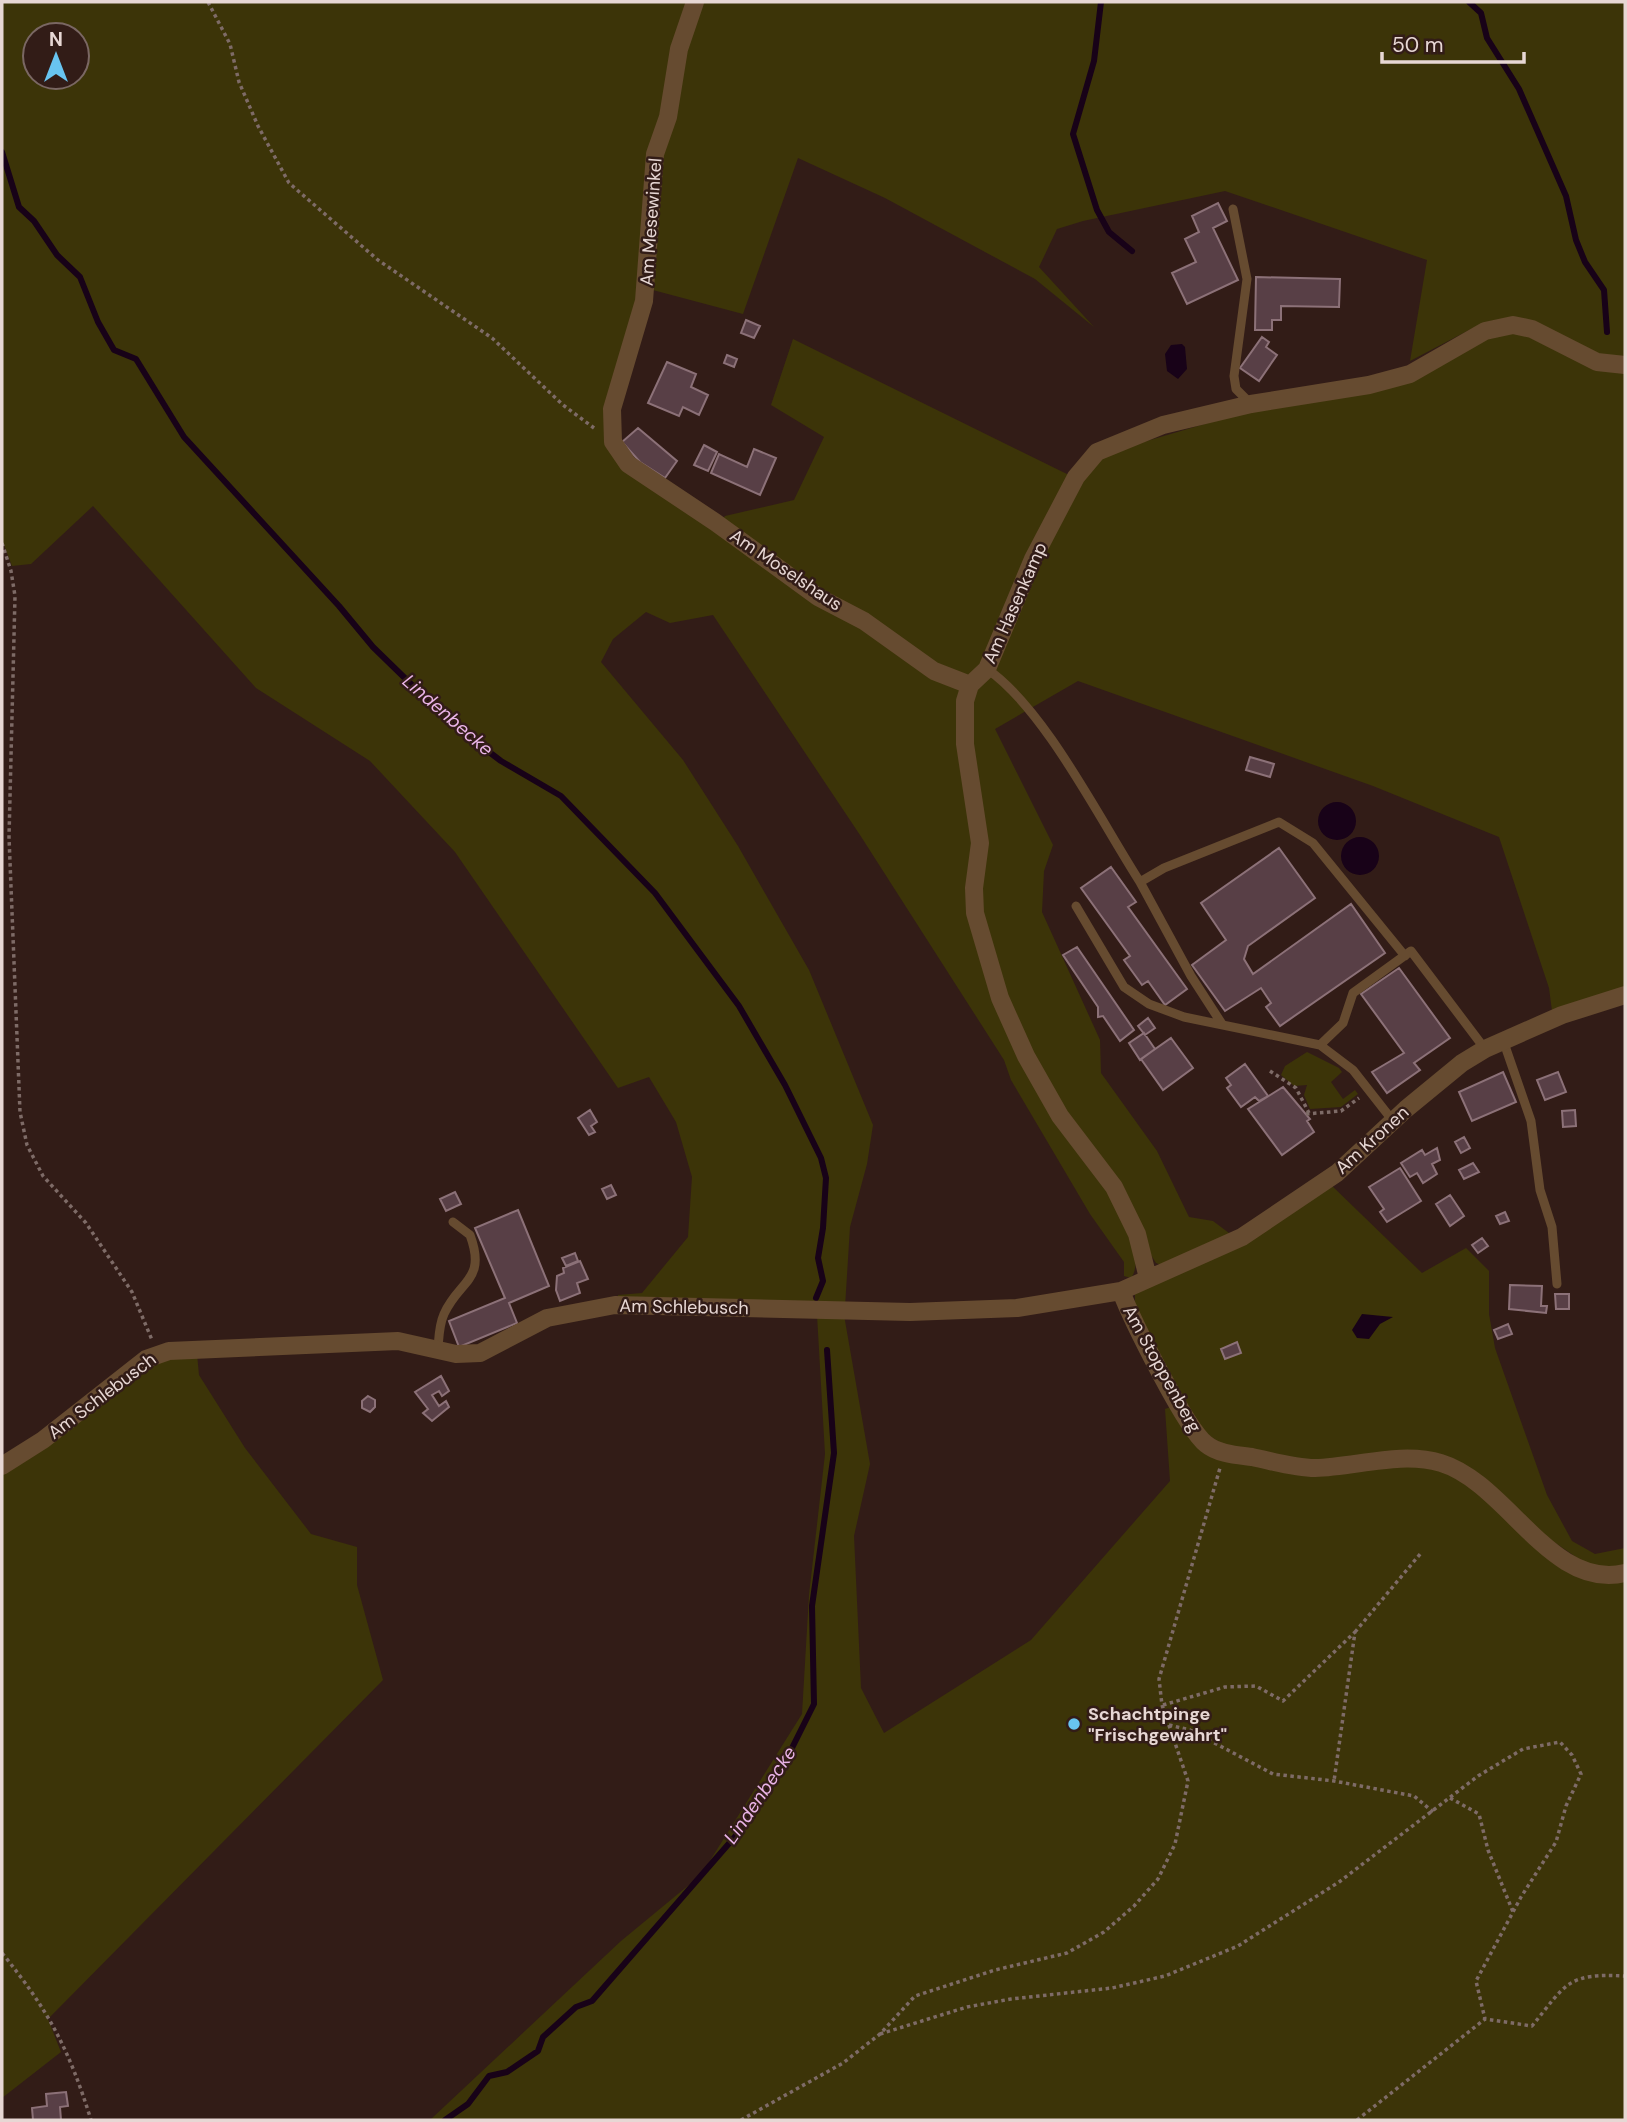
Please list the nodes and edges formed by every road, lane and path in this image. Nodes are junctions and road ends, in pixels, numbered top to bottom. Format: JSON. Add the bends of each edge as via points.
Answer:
{"nodes":[{"id":1,"x":208,"y":2,"type":"edge"},
{"id":2,"x":695,"y":2,"type":"edge"},
{"id":3,"x":1233,"y":209,"type":"dead end"},
{"id":4,"x":1625,"y":365,"type":"edge"},
{"id":5,"x":1251,"y":404,"type":"junction"},
{"id":6,"x":613,"y":442,"type":"junction"},
{"id":7,"x":2,"y":543,"type":"edge"},
{"id":8,"x":987,"y":669,"type":"junction"},
{"id":9,"x":970,"y":685,"type":"junction"},
{"id":10,"x":1140,"y":882,"type":"junction"},
{"id":11,"x":1076,"y":906,"type":"dead end"},
{"id":12,"x":1405,"y":956,"type":"junction"},
{"id":13,"x":1625,"y":995,"type":"edge"},
{"id":14,"x":1222,"y":1024,"type":"junction"},
{"id":15,"x":1503,"y":1040,"type":"junction"},
{"id":16,"x":1320,"y":1045,"type":"junction"},
{"id":17,"x":1485,"y":1049,"type":"junction"},
{"id":18,"x":1270,"y":1071,"type":"dead end"},
{"id":19,"x":1369,"y":1090,"type":"junction"},
{"id":20,"x":1393,"y":1121,"type":"junction"},
{"id":21,"x":453,"y":1222,"type":"dead end"},
{"id":22,"x":1148,"y":1278,"type":"junction"},
{"id":23,"x":1557,"y":1284,"type":"dead end"},
{"id":24,"x":1121,"y":1291,"type":"junction"},
{"id":25,"x":438,"y":1348,"type":"junction"},
{"id":26,"x":155,"y":1353,"type":"junction"},
{"id":27,"x":1225,"y":1452,"type":"junction"},
{"id":28,"x":2,"y":1465,"type":"edge"},
{"id":29,"x":1421,"y":1553,"type":"dead end"},
{"id":30,"x":1625,"y":1573,"type":"edge"},
{"id":31,"x":1355,"y":1632,"type":"junction"},
{"id":32,"x":1162,"y":1705,"type":"junction"},
{"id":33,"x":1168,"y":1725,"type":"junction"},
{"id":34,"x":1335,"y":1781,"type":"junction"},
{"id":35,"x":1450,"y":1798,"type":"junction"},
{"id":36,"x":1433,"y":1812,"type":"junction"},
{"id":37,"x":1513,"y":1912,"type":"junction"},
{"id":38,"x":2,"y":1953,"type":"edge"},
{"id":39,"x":1625,"y":1976,"type":"edge"},
{"id":40,"x":1485,"y":2019,"type":"junction"},
{"id":41,"x":880,"y":2034,"type":"junction"},
{"id":42,"x":90,"y":2120,"type":"edge"},
{"id":43,"x":741,"y":2120,"type":"edge"},
{"id":44,"x":1357,"y":2120,"type":"edge"}],
"edges":[{"from":1,"to":6,"type":"path","via":[[230,44],[239,82],[258,126],[289,183],[377,260],[492,338],[563,404]]},
{"from":2,"to":6,"type":"street","name":"Am Mesewinkel","via":[[679,49],[668,117],[654,154],[644,301],[612,409]]},
{"from":3,"to":5,"type":"lane","via":[[1247,279],[1234,376],[1236,389]]},
{"from":4,"to":5,"type":"street","name":"Am Hasenkamp","via":[[1597,362],[1532,329],[1513,325],[1485,331],[1410,374],[1369,386]]},
{"from":5,"to":8,"type":"street","name":"Am Hasenkamp","via":[[1163,425],[1097,452],[1076,477],[1033,559]]},
{"from":6,"to":9,"type":"street","name":"Am Moselshaus","via":[[628,464],[818,597],[864,621],[934,671]]},
{"from":7,"to":26,"type":"path","via":[[15,596],[9,837],[19,1086],[27,1145],[43,1176],[86,1223],[132,1292]]},
{"from":8,"to":9,"type":"street","name":"Am Hasenkamp"},
{"from":8,"to":10,"type":"lane","via":[[1006,682],[1052,740]]},
{"from":9,"to":22,"type":"street","via":[[965,701],[965,744],[980,843],[974,888],[981,939],[1026,1056],[1060,1116],[1114,1187],[1137,1234]]},
{"from":10,"to":12,"type":"lane","via":[[1279,822],[1313,843]]},
{"from":10,"to":14,"type":"lane"},
{"from":11,"to":14,"type":"lane","via":[[1124,987],[1149,1004]]},
{"from":12,"to":16,"type":"lane","via":[[1353,993],[1343,1023]]},
{"from":12,"to":17,"type":"lane","via":[[1411,951]]},
{"from":13,"to":15,"type":"street","name":"Am Kronen"},
{"from":14,"to":16,"type":"lane"},
{"from":15,"to":17,"type":"street","name":"Am Kronen"},
{"from":15,"to":23,"type":"lane","via":[[1531,1121],[1552,1227]]},
{"from":16,"to":19,"type":"lane","via":[[1353,1070]]},
{"from":17,"to":20,"type":"street","name":"Am Kronen"},
{"from":18,"to":19,"type":"path","via":[[1296,1088],[1307,1114],[1341,1111]]},
{"from":19,"to":20,"type":"lane"},
{"from":20,"to":22,"type":"street","name":"Am Kronen","via":[[1337,1173],[1242,1237]]},
{"from":21,"to":25,"type":"lane","via":[[470,1236],[477,1267],[443,1315]]},
{"from":22,"to":24,"type":"street","name":"Am Kronen"},
{"from":24,"to":25,"type":"street","name":"Am Schlebusch","via":[[1017,1308],[910,1312],[615,1305],[547,1318],[480,1353],[456,1354]]},
{"from":24,"to":27,"type":"street","name":"Am Stoppenberg","via":[[1196,1431],[1206,1444]]},
{"from":25,"to":26,"type":"street","name":"Am Schlebusch","via":[[380,1341]]},
{"from":26,"to":28,"type":"street","name":"Am Schlebusch","via":[[43,1440]]},
{"from":27,"to":30,"type":"street","name":"Am Stoppenberg","via":[[1312,1468],[1421,1458],[1443,1464],[1467,1473],[1569,1565],[1599,1575]]},
{"from":27,"to":32,"type":"path","via":[[1168,1642],[1159,1679]]},
{"from":29,"to":31,"type":"path"},
{"from":31,"to":32,"type":"path","via":[[1283,1701],[1256,1686]]},
{"from":31,"to":34,"type":"path"},
{"from":32,"to":33,"type":"path"},
{"from":33,"to":34,"type":"path","via":[[1190,1730],[1273,1774]]},
{"from":33,"to":41,"type":"path","via":[[1188,1781],[1175,1844],[1158,1880],[1134,1906],[1104,1932],[1067,1953],[915,1996]]},
{"from":34,"to":36,"type":"path","via":[[1414,1796]]},
{"from":35,"to":36,"type":"path"},
{"from":35,"to":37,"type":"path","via":[[1479,1814]]},
{"from":35,"to":37,"type":"path","via":[[1523,1749],[1560,1742],[1572,1755],[1581,1774],[1556,1842]]},
{"from":36,"to":41,"type":"path","via":[[1339,1882],[1238,1946],[1164,1976],[1112,1989],[967,2007]]},
{"from":37,"to":40,"type":"path","via":[[1476,1981]]},
{"from":38,"to":42,"type":"path","via":[[54,2024],[78,2078]]},
{"from":39,"to":40,"type":"path","via":[[1591,1974],[1565,1985],[1532,2026]]},
{"from":40,"to":44,"type":"path"},
{"from":41,"to":43,"type":"path","via":[[843,2063]]}]}
